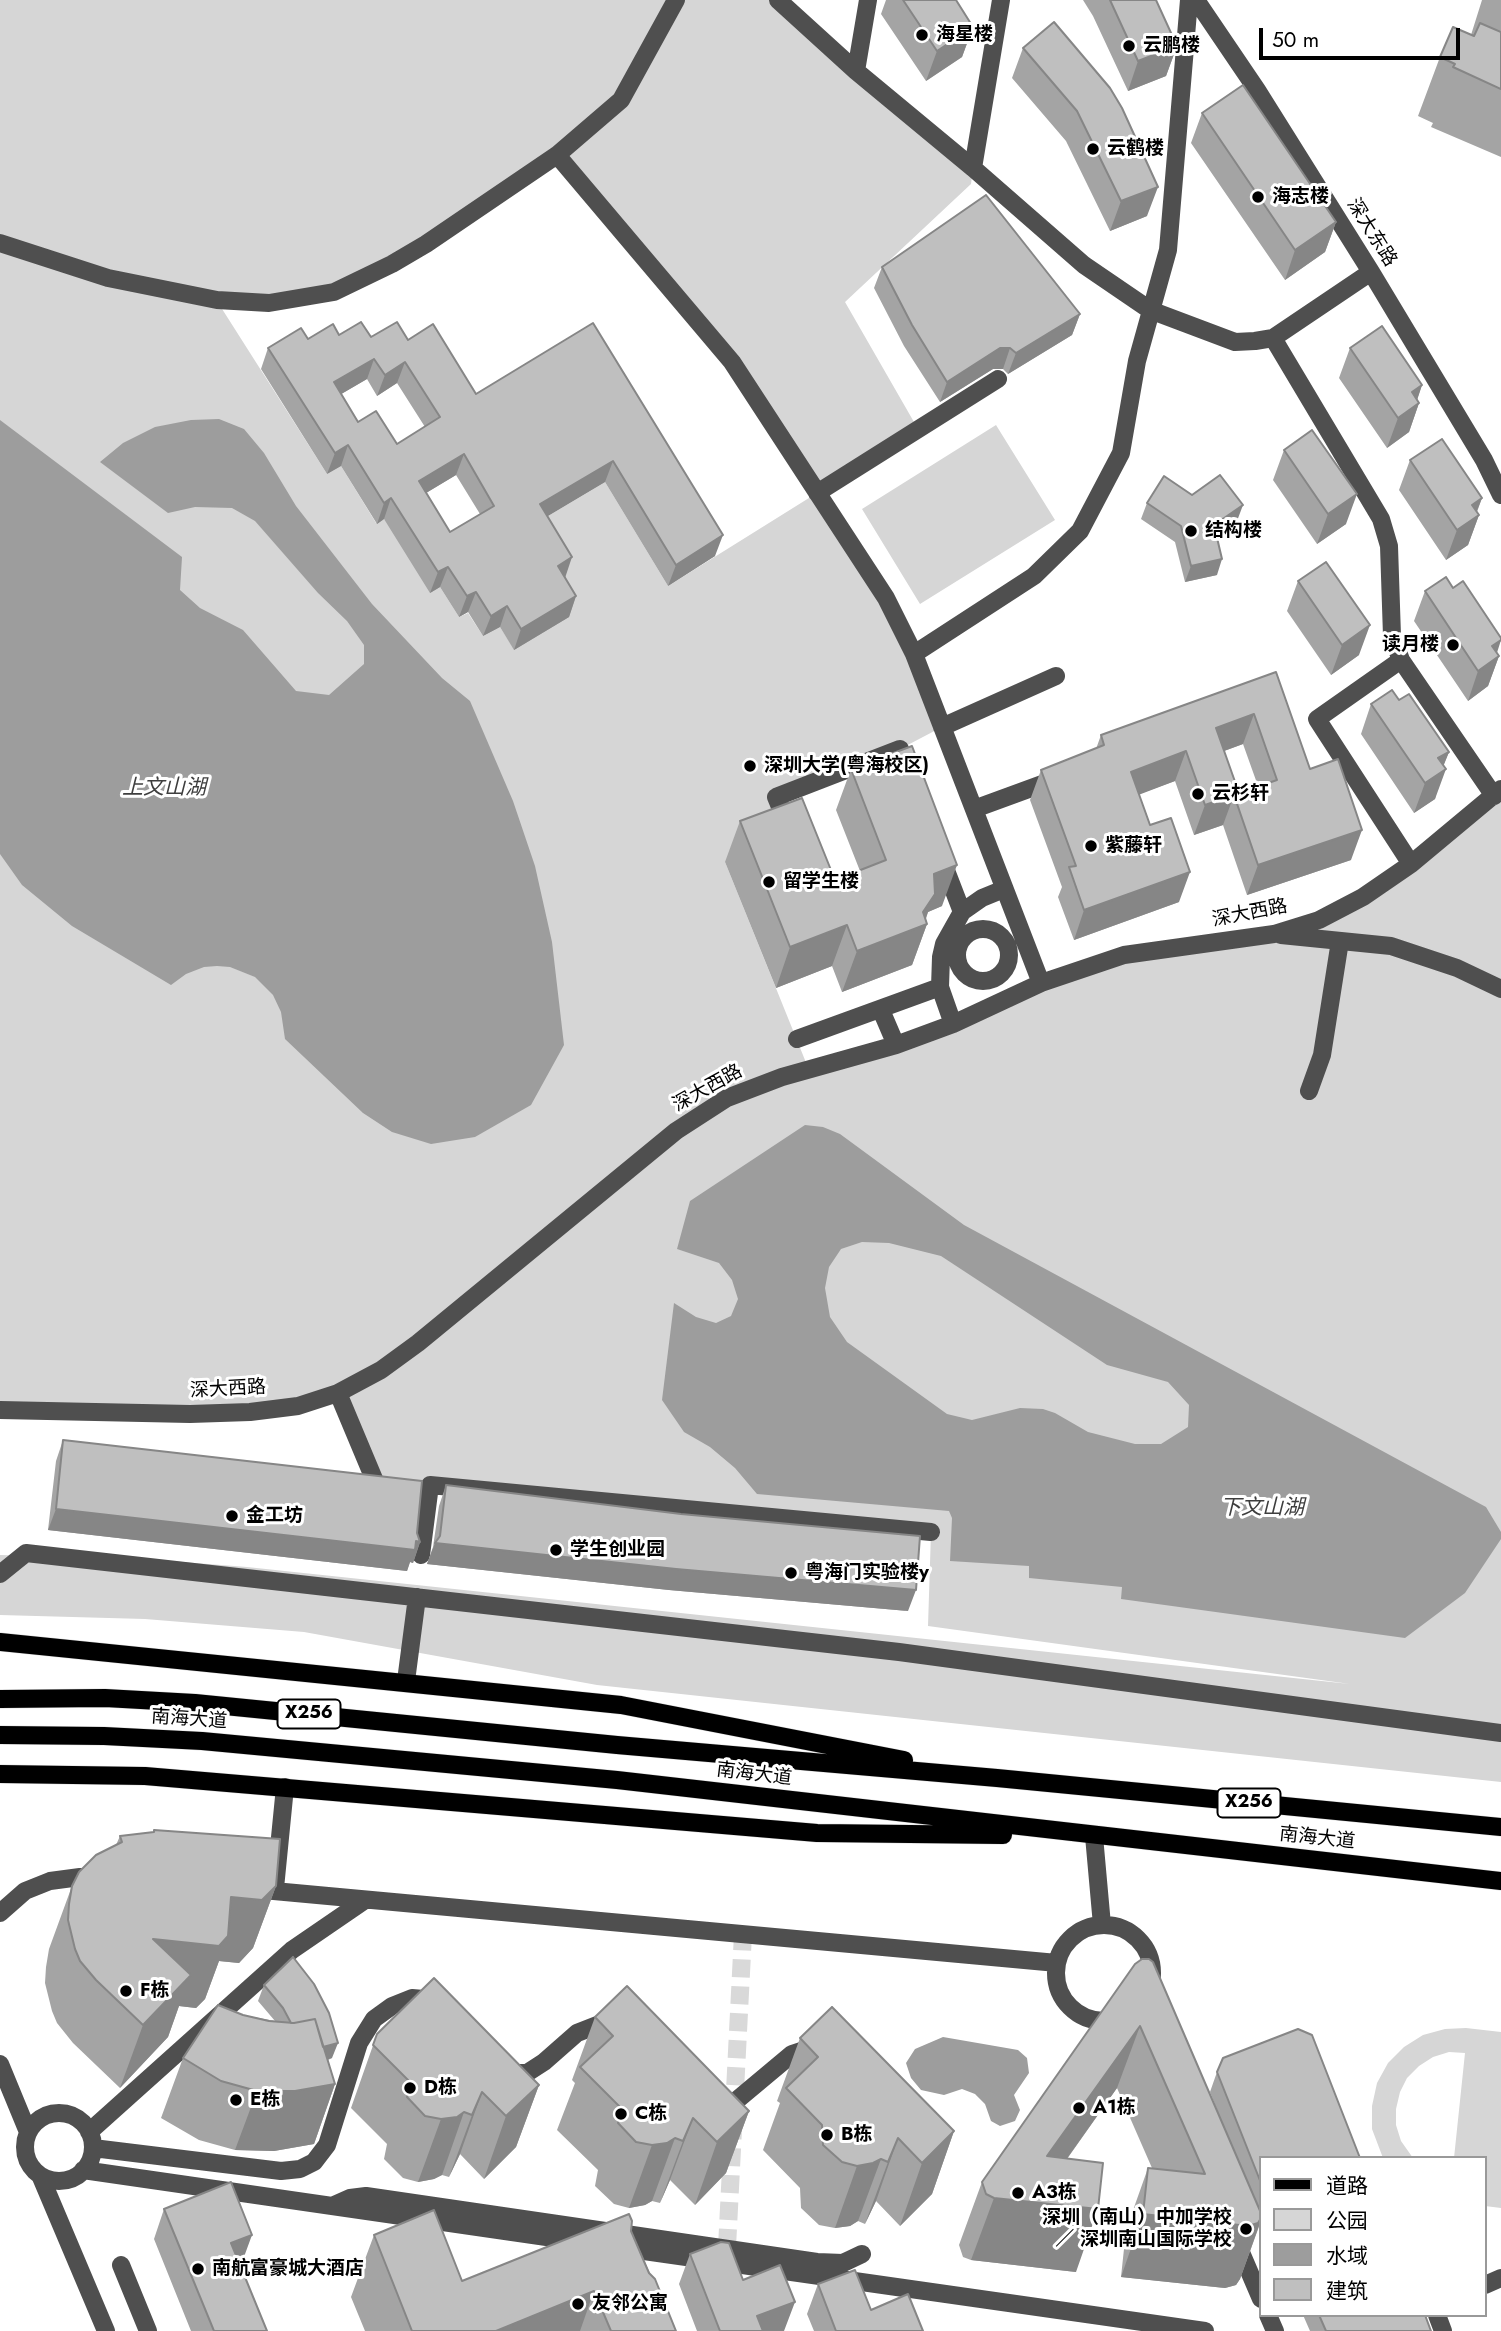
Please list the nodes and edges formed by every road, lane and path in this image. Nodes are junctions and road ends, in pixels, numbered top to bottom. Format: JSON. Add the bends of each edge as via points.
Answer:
{"nodes":[{"id":1,"x":676,"y":0,"type":"edge"},
{"id":2,"x":778,"y":0,"type":"edge"},
{"id":3,"x":868,"y":0,"type":"edge"},
{"id":4,"x":1001,"y":0,"type":"edge"},
{"id":5,"x":1189,"y":0,"type":"edge"},
{"id":6,"x":1196,"y":0,"type":"edge"},
{"id":7,"x":856,"y":71,"type":"junction"},
{"id":8,"x":557,"y":155,"type":"junction"},
{"id":9,"x":973,"y":168,"type":"junction"},
{"id":10,"x":0,"y":243,"type":"edge"},
{"id":11,"x":1371,"y":272,"type":"junction"},
{"id":12,"x":1150,"y":310,"type":"junction"},
{"id":13,"x":1273,"y":338,"type":"junction"},
{"id":14,"x":998,"y":379,"type":"dead end"},
{"id":15,"x":817,"y":493,"type":"junction"},
{"id":16,"x":1501,"y":495,"type":"edge"},
{"id":17,"x":914,"y":654,"type":"junction"},
{"id":18,"x":1401,"y":660,"type":"junction"},
{"id":19,"x":1056,"y":676,"type":"dead end"},
{"id":20,"x":942,"y":727,"type":"junction"},
{"id":21,"x":1058,"y":778,"type":"edge"},
{"id":22,"x":914,"y":787,"type":"edge"},
{"id":23,"x":1498,"y":792,"type":"edge"},
{"id":24,"x":974,"y":809,"type":"junction"},
{"id":25,"x":788,"y":826,"type":"edge"},
{"id":26,"x":938,"y":849,"type":"edge"},
{"id":27,"x":1411,"y":864,"type":"junction"},
{"id":28,"x":1004,"y":889,"type":"junction"},
{"id":29,"x":962,"y":912,"type":"junction"},
{"id":30,"x":1274,"y":934,"type":"junction"},
{"id":31,"x":1340,"y":941,"type":"junction"},
{"id":32,"x":1041,"y":983,"type":"junction"},
{"id":33,"x":940,"y":988,"type":"junction"},
{"id":34,"x":1501,"y":989,"type":"edge"},
{"id":35,"x":881,"y":1010,"type":"junction"},
{"id":36,"x":953,"y":1024,"type":"junction"},
{"id":37,"x":797,"y":1038,"type":"dead end"},
{"id":38,"x":895,"y":1045,"type":"junction"},
{"id":39,"x":1309,"y":1091,"type":"dead end"},
{"id":40,"x":338,"y":1393,"type":"junction"},
{"id":41,"x":0,"y":1410,"type":"edge"},
{"id":42,"x":347,"y":1476,"type":"edge"},
{"id":43,"x":931,"y":1532,"type":"dead end"},
{"id":44,"x":421,"y":1555,"type":"edge"},
{"id":45,"x":0,"y":1574,"type":"edge"},
{"id":46,"x":417,"y":1597,"type":"junction"},
{"id":47,"x":0,"y":1642,"type":"edge"},
{"id":48,"x":406,"y":1681,"type":"junction"},
{"id":49,"x":0,"y":1699,"type":"edge"},
{"id":50,"x":1501,"y":1733,"type":"edge"},
{"id":51,"x":0,"y":1735,"type":"edge"},
{"id":52,"x":0,"y":1774,"type":"edge"},
{"id":53,"x":996,"y":1778,"type":"junction"},
{"id":54,"x":285,"y":1787,"type":"junction"},
{"id":55,"x":1501,"y":1828,"type":"edge"},
{"id":56,"x":1094,"y":1836,"type":"junction"},
{"id":57,"x":121,"y":1880,"type":"edge"},
{"id":58,"x":1501,"y":1881,"type":"edge"},
{"id":59,"x":233,"y":1888,"type":"edge"},
{"id":60,"x":274,"y":1891,"type":"junction"},
{"id":61,"x":365,"y":1900,"type":"junction"},
{"id":62,"x":0,"y":1913,"type":"edge"},
{"id":63,"x":1102,"y":1925,"type":"junction"},
{"id":64,"x":1057,"y":1963,"type":"junction"},
{"id":65,"x":450,"y":2012,"type":"edge"},
{"id":66,"x":625,"y":2025,"type":"edge"},
{"id":67,"x":833,"y":2051,"type":"edge"},
{"id":68,"x":0,"y":2064,"type":"edge"},
{"id":69,"x":489,"y":2067,"type":"edge"},
{"id":70,"x":699,"y":2104,"type":"edge"},
{"id":71,"x":28,"y":2132,"type":"junction"},
{"id":72,"x":91,"y":2140,"type":"junction"},
{"id":73,"x":83,"y":2171,"type":"junction"},
{"id":74,"x":40,"y":2175,"type":"junction"},
{"id":75,"x":332,"y":2206,"type":"junction"},
{"id":76,"x":1229,"y":2223,"type":"edge"},
{"id":77,"x":862,"y":2254,"type":"dead end"},
{"id":78,"x":121,"y":2265,"type":"dead end"},
{"id":79,"x":1260,"y":2297,"type":"edge"},
{"id":80,"x":106,"y":2331,"type":"edge"},
{"id":81,"x":148,"y":2331,"type":"edge"},
{"id":82,"x":1205,"y":2331,"type":"edge"}],
"edges":[{"from":1,"to":8,"type":"street","via":[[621,100]]},
{"from":2,"to":7,"type":"street"},
{"from":3,"to":7,"type":"street"},
{"from":4,"to":9,"type":"street"},
{"from":5,"to":12,"type":"street","via":[[1168,250]]},
{"from":6,"to":11,"type":"street","name":"深大东路"},
{"from":7,"to":9,"type":"street"},
{"from":8,"to":10,"type":"street","via":[[392,264],[334,292],[269,303],[217,300],[108,278]]},
{"from":8,"to":15,"type":"street","via":[[732,362]]},
{"from":9,"to":12,"type":"street","via":[[1084,265]]},
{"from":11,"to":13,"type":"street"},
{"from":11,"to":16,"type":"street","name":"深大东路"},
{"from":12,"to":13,"type":"street","via":[[1235,342]]},
{"from":12,"to":17,"type":"street","via":[[1121,453],[1080,531],[1034,576]]},
{"from":13,"to":18,"type":"street","via":[[1381,519],[1388,546],[1392,636]]},
{"from":14,"to":15,"type":"street"},
{"from":15,"to":17,"type":"street","via":[[886,598]]},
{"from":17,"to":20,"type":"street"},
{"from":18,"to":23,"type":"street"},
{"from":18,"to":27,"type":"street","via":[[1317,719]]},
{"from":19,"to":20,"type":"street"},
{"from":20,"to":24,"type":"street"},
{"from":21,"to":24,"type":"street"},
{"from":22,"to":25,"type":"street","via":[[900,749],[776,797]]},
{"from":23,"to":27,"type":"street","name":"深大西路"},
{"from":24,"to":28,"type":"street"},
{"from":26,"to":29,"type":"street"},
{"from":27,"to":30,"type":"street","name":"深大西路","via":[[1320,920]]},
{"from":28,"to":29,"type":"street"},
{"from":28,"to":32,"type":"street"},
{"from":29,"to":33,"type":"street","via":[[944,944]]},
{"from":30,"to":31,"type":"street"},
{"from":30,"to":32,"type":"street","name":"深大西路","via":[[1124,955]]},
{"from":31,"to":34,"type":"street","via":[[1391,946],[1457,968]]},
{"from":31,"to":39,"type":"street","via":[[1322,1055]]},
{"from":32,"to":36,"type":"street","name":"深大西路"},
{"from":33,"to":35,"type":"street"},
{"from":33,"to":36,"type":"street"},
{"from":35,"to":37,"type":"street"},
{"from":35,"to":38,"type":"street"},
{"from":36,"to":38,"type":"street","name":"深大西路"},
{"from":38,"to":40,"type":"street","name":"深大西路","via":[[751,1087],[702,1113],[418,1343]]},
{"from":40,"to":41,"type":"street","name":"深大西路","via":[[298,1406],[250,1412]]},
{"from":40,"to":42,"type":"street","via":[[381,1480]]},
{"from":43,"to":44,"type":"street","via":[[423,1484]]},
{"from":45,"to":46,"type":"street","via":[[26,1553]]},
{"from":46,"to":48,"type":"street"},
{"from":46,"to":50,"type":"street","via":[[899,1652]]},
{"from":47,"to":48,"type":"main road"},
{"from":48,"to":53,"type":"main road","via":[[621,1705]]},
{"from":49,"to":53,"type":"main road","name":"南海大道","number":"X256","via":[[195,1703]]},
{"from":51,"to":56,"type":"main road","name":"南海大道","number":"X256","via":[[216,1743],[617,1780]]},
{"from":52,"to":54,"type":"main road","via":[[145,1776]]},
{"from":53,"to":55,"type":"main road","name":"南海大道","number":"X256"},
{"from":54,"to":56,"type":"main road","via":[[817,1833]]},
{"from":54,"to":60,"type":"street"},
{"from":56,"to":58,"type":"main road","name":"南海大道","number":"X256"},
{"from":56,"to":63,"type":"street"},
{"from":57,"to":62,"type":"street","via":[[50,1881],[25,1891]]},
{"from":59,"to":60,"type":"street"},
{"from":60,"to":61,"type":"street"},
{"from":61,"to":64,"type":"street"},
{"from":61,"to":72,"type":"street","via":[[292,1950]]},
{"from":63,"to":64,"type":"street","via":[[1068,1940]]},
{"from":63,"to":64,"type":"street","via":[[1115,1926],[1137,1939],[1150,1961],[1150,1987],[1139,2015],[1115,2020],[1080,2015],[1063,1998]]},
{"from":65,"to":72,"type":"street","via":[[434,1999],[412,1998],[374,2019],[359,2043],[327,2145],[314,2162],[300,2169],[281,2171]]},
{"from":66,"to":69,"type":"street","via":[[600,2024],[577,2033],[527,2073],[510,2075]]},
{"from":67,"to":70,"type":"street","via":[[807,2049],[792,2054],[737,2100],[721,2106]]},
{"from":68,"to":71,"type":"street"},
{"from":71,"to":72,"type":"street","via":[[42,2117],[63,2113],[82,2122]]},
{"from":71,"to":74,"type":"street","via":[[27,2159]]},
{"from":72,"to":73,"type":"street","via":[[90,2160]]},
{"from":73,"to":74,"type":"street","via":[[62,2181]]},
{"from":73,"to":75,"type":"street"},
{"from":74,"to":80,"type":"street"},
{"from":75,"to":77,"type":"street","via":[[350,2197],[366,2196],[817,2262],[843,2263]]},
{"from":75,"to":82,"type":"street"},
{"from":76,"to":79,"type":"street"},
{"from":78,"to":81,"type":"street"}]}
